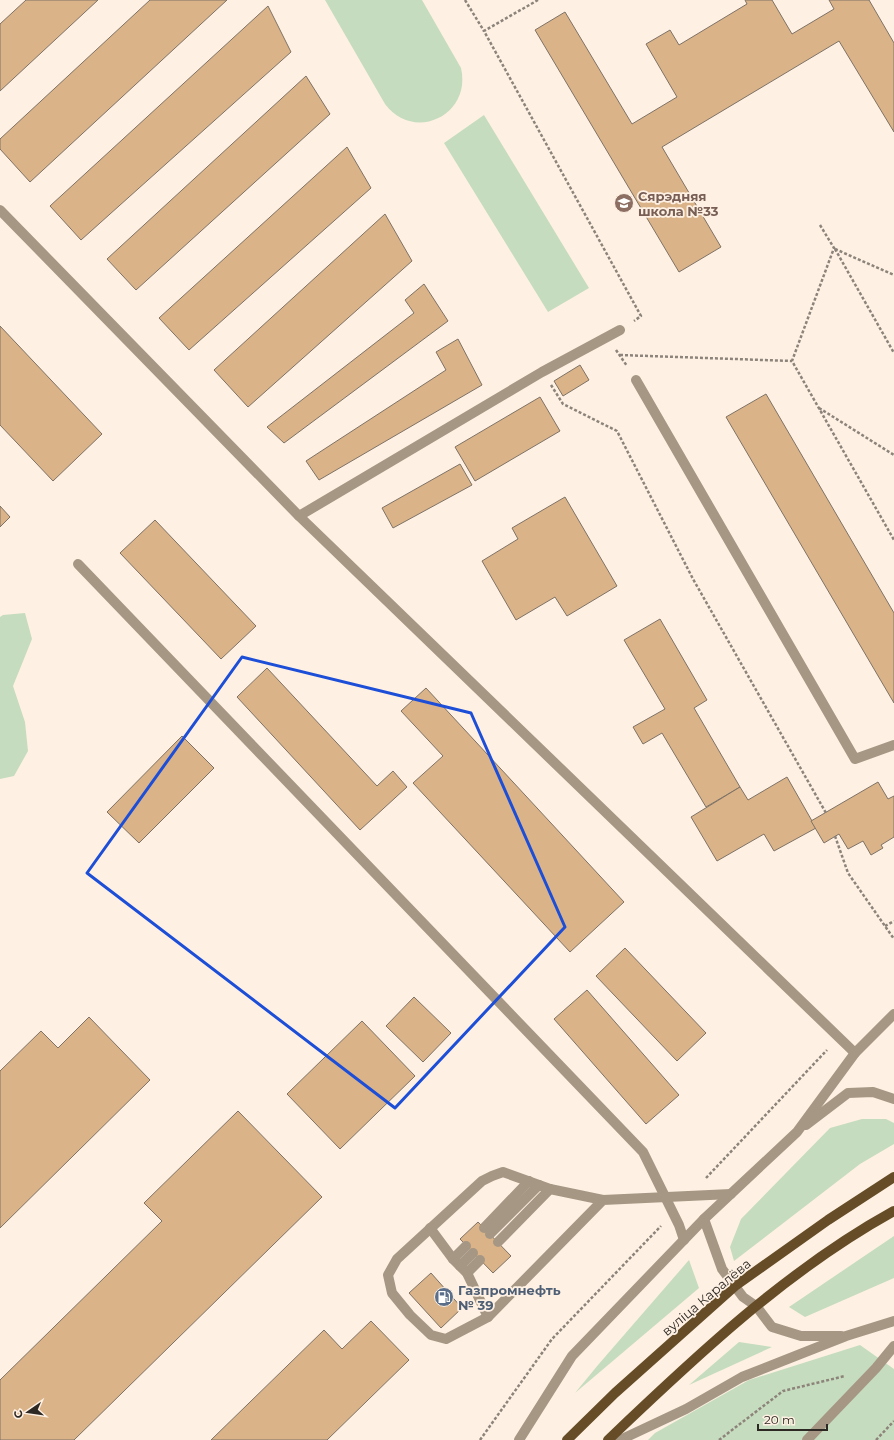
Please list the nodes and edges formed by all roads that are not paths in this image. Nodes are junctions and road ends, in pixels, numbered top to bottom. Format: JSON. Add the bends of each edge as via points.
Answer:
{"nodes":[{"id":1,"x":0,"y":210,"type":"edge"},
{"id":2,"x":620,"y":330,"type":"road end"},
{"id":3,"x":636,"y":380,"type":"road end"},
{"id":4,"x":299,"y":516,"type":"junction"},
{"id":5,"x":78,"y":564,"type":"dead end"},
{"id":6,"x":894,"y":745,"type":"edge"},
{"id":7,"x":894,"y":1014,"type":"edge"},
{"id":8,"x":855,"y":1053,"type":"junction"},
{"id":9,"x":894,"y":1099,"type":"edge"},
{"id":10,"x":797,"y":1132,"type":"junction"},
{"id":11,"x":894,"y":1177,"type":"edge"},
{"id":12,"x":529,"y":1181,"type":"junction"},
{"id":13,"x":539,"y":1185,"type":"junction"},
{"id":14,"x":550,"y":1189,"type":"junction"},
{"id":15,"x":731,"y":1194,"type":"junction"},
{"id":16,"x":664,"y":1196,"type":"junction"},
{"id":17,"x":603,"y":1200,"type":"junction"},
{"id":18,"x":894,"y":1211,"type":"edge"},
{"id":19,"x":704,"y":1219,"type":"junction"},
{"id":20,"x":430,"y":1228,"type":"junction"},
{"id":21,"x":684,"y":1240,"type":"junction"},
{"id":22,"x":498,"y":1242,"type":"dead end"},
{"id":23,"x":456,"y":1262,"type":"junction"},
{"id":24,"x":467,"y":1273,"type":"junction"},
{"id":25,"x":735,"y":1286,"type":"junction"},
{"id":26,"x":756,"y":1306,"type":"junction"},
{"id":27,"x":488,"y":1317,"type":"junction"},
{"id":28,"x":894,"y":1321,"type":"edge"},
{"id":29,"x":846,"y":1336,"type":"junction"},
{"id":30,"x":894,"y":1346,"type":"edge"},
{"id":31,"x":519,"y":1440,"type":"edge"},
{"id":32,"x":567,"y":1440,"type":"edge"},
{"id":33,"x":608,"y":1440,"type":"edge"},
{"id":34,"x":620,"y":1440,"type":"edge"},
{"id":35,"x":808,"y":1440,"type":"edge"}],
"edges":[{"from":1,"to":4,"type":"street"},
{"from":2,"to":4,"type":"street","via":[[542,372]]},
{"from":3,"to":6,"type":"street","via":[[855,759]]},
{"from":4,"to":8,"type":"street"},
{"from":5,"to":16,"type":"street","via":[[643,1152]]},
{"from":7,"to":8,"type":"street"},
{"from":8,"to":10,"type":"street"},
{"from":9,"to":10,"type":"street","via":[[873,1092],[848,1093]]},
{"from":10,"to":15,"type":"street"},
{"from":11,"to":25,"type":"main road","name":"вуліца Каралёва"},
{"from":12,"to":13,"type":"street"},
{"from":12,"to":13,"type":"street","via":[[487,1231]]},
{"from":12,"to":20,"type":"street","via":[[503,1172],[492,1176],[482,1181]]},
{"from":13,"to":14,"type":"street"},
{"from":14,"to":17,"type":"street"},
{"from":14,"to":22,"type":"street"},
{"from":15,"to":16,"type":"street"},
{"from":15,"to":19,"type":"street"},
{"from":16,"to":17,"type":"street"},
{"from":16,"to":21,"type":"street"},
{"from":17,"to":27,"type":"street"},
{"from":18,"to":26,"type":"main road","via":[[820,1258]]},
{"from":19,"to":21,"type":"street"},
{"from":19,"to":25,"type":"street","via":[[722,1269]]},
{"from":20,"to":23,"type":"street"},
{"from":20,"to":27,"type":"street","via":[[397,1259],[388,1275],[392,1293],[431,1335],[446,1339]]},
{"from":21,"to":31,"type":"street","via":[[572,1356]]},
{"from":23,"to":24,"type":"street"},
{"from":23,"to":24,"type":"street","via":[[473,1253]]},
{"from":24,"to":27,"type":"street"},
{"from":25,"to":26,"type":"street","via":[[743,1297]]},
{"from":25,"to":32,"type":"main road","name":"вуліца Каралёва","via":[[615,1393]]},
{"from":26,"to":29,"type":"street","via":[[772,1327],[801,1336]]},
{"from":26,"to":33,"type":"main road"},
{"from":28,"to":29,"type":"street"},
{"from":29,"to":34,"type":"street","via":[[742,1377],[686,1409]]},
{"from":30,"to":35,"type":"street"}]}
